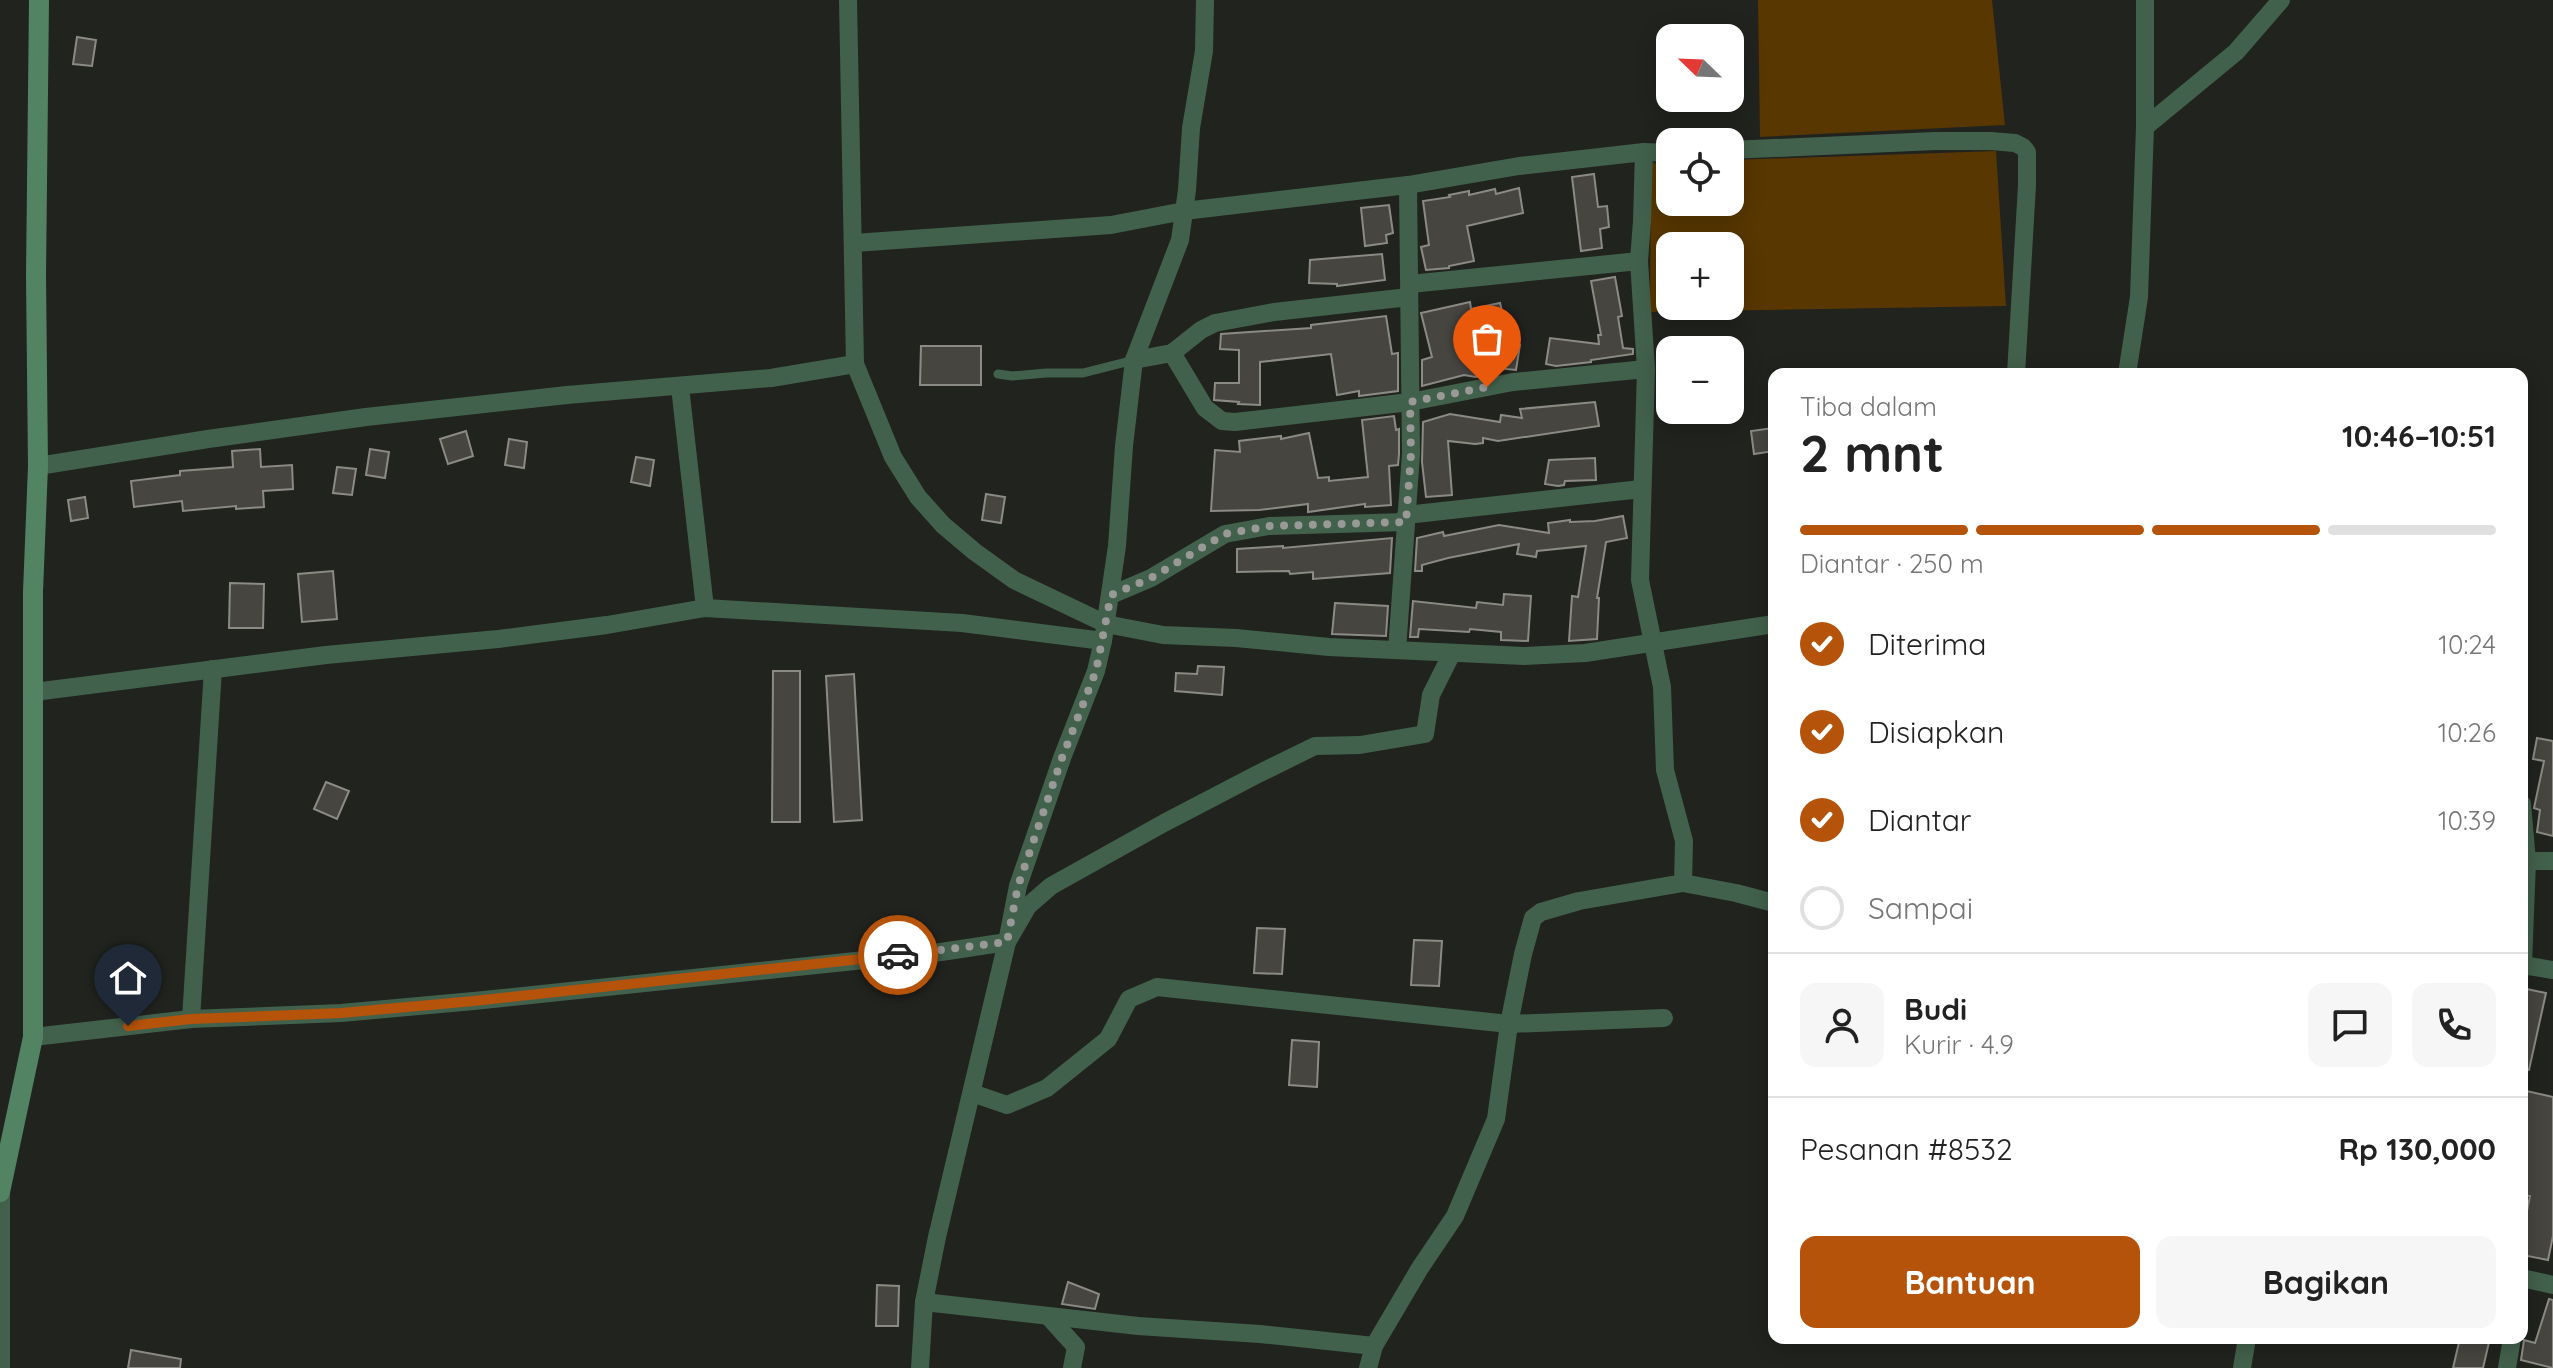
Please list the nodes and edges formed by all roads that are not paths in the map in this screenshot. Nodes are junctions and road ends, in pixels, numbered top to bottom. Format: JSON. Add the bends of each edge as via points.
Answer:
{"nodes":[{"id":1,"x":39,"y":0,"type":"edge"},
{"id":2,"x":848,"y":0,"type":"edge"},
{"id":3,"x":1205,"y":0,"type":"edge"},
{"id":4,"x":2145,"y":0,"type":"edge"},
{"id":5,"x":2281,"y":0,"type":"edge"},
{"id":6,"x":2145,"y":127,"type":"junction"},
{"id":7,"x":1744,"y":149,"type":"edge"},
{"id":8,"x":1644,"y":152,"type":"junction"},
{"id":9,"x":1656,"y":152,"type":"edge"},
{"id":10,"x":1408,"y":185,"type":"junction"},
{"id":11,"x":1184,"y":211,"type":"junction"},
{"id":12,"x":854,"y":243,"type":"junction"},
{"id":13,"x":1639,"y":261,"type":"junction"},
{"id":14,"x":1409,"y":291,"type":"junction"},
{"id":15,"x":1172,"y":353,"type":"junction"},
{"id":16,"x":1134,"y":360,"type":"junction"},
{"id":17,"x":855,"y":364,"type":"junction"},
{"id":18,"x":2016,"y":368,"type":"edge"},
{"id":19,"x":2128,"y":368,"type":"edge"},
{"id":20,"x":1646,"y":369,"type":"junction"},
{"id":21,"x":998,"y":374,"type":"dead end"},
{"id":22,"x":680,"y":387,"type":"junction"},
{"id":23,"x":1410,"y":402,"type":"junction"},
{"id":24,"x":38,"y":466,"type":"junction"},
{"id":25,"x":1641,"y":489,"type":"junction"},
{"id":26,"x":1406,"y":518,"type":"junction"},
{"id":27,"x":1111,"y":595,"type":"junction"},
{"id":28,"x":705,"y":608,"type":"junction"},
{"id":29,"x":1768,"y":625,"type":"edge"},
{"id":30,"x":1104,"y":632,"type":"junction"},
{"id":31,"x":1651,"y":641,"type":"junction"},
{"id":32,"x":1397,"y":650,"type":"junction"},
{"id":33,"x":1452,"y":653,"type":"junction"},
{"id":34,"x":213,"y":669,"type":"junction"},
{"id":35,"x":34,"y":692,"type":"junction"},
{"id":36,"x":2528,"y":861,"type":"edge"},
{"id":37,"x":2553,"y":861,"type":"edge"},
{"id":38,"x":1683,"y":883,"type":"junction"},
{"id":39,"x":1768,"y":901,"type":"edge"},
{"id":40,"x":1007,"y":942,"type":"junction"},
{"id":41,"x":2528,"y":965,"type":"edge"},
{"id":42,"x":2553,"y":970,"type":"edge"},
{"id":43,"x":1664,"y":1018,"type":"dead end"},
{"id":44,"x":191,"y":1019,"type":"junction"},
{"id":45,"x":1509,"y":1024,"type":"junction"},
{"id":46,"x":33,"y":1037,"type":"junction"},
{"id":47,"x":972,"y":1093,"type":"junction"},
{"id":48,"x":0,"y":1192,"type":"edge"},
{"id":49,"x":2528,"y":1280,"type":"edge"},
{"id":50,"x":2553,"y":1285,"type":"edge"},
{"id":51,"x":924,"y":1302,"type":"junction"},
{"id":52,"x":1048,"y":1316,"type":"junction"},
{"id":53,"x":2246,"y":1344,"type":"edge"},
{"id":54,"x":2511,"y":1344,"type":"edge"},
{"id":55,"x":1374,"y":1346,"type":"junction"},
{"id":56,"x":1,"y":1368,"type":"edge"},
{"id":57,"x":920,"y":1368,"type":"edge"},
{"id":58,"x":1072,"y":1368,"type":"edge"},
{"id":59,"x":1368,"y":1368,"type":"edge"},
{"id":60,"x":2242,"y":1368,"type":"edge"},
{"id":61,"x":2507,"y":1368,"type":"edge"}],
"edges":[{"from":1,"to":24,"type":"street"},
{"from":2,"to":12,"type":"street"},
{"from":3,"to":11,"type":"street","via":[[1204,51]]},
{"from":4,"to":6,"type":"street"},
{"from":5,"to":6,"type":"street","via":[[2236,52]]},
{"from":6,"to":19,"type":"street","via":[[2139,297]]},
{"from":7,"to":18,"type":"street","via":[[1935,141],[2023,147],[2027,185]]},
{"from":8,"to":9,"type":"street"},
{"from":8,"to":10,"type":"street"},
{"from":8,"to":13,"type":"street"},
{"from":10,"to":11,"type":"street"},
{"from":10,"to":14,"type":"street"},
{"from":11,"to":12,"type":"street","via":[[1111,225]]},
{"from":11,"to":16,"type":"street","via":[[1176,251]]},
{"from":12,"to":17,"type":"street"},
{"from":13,"to":14,"type":"street"},
{"from":13,"to":20,"type":"street"},
{"from":14,"to":15,"type":"street","via":[[1215,323]]},
{"from":14,"to":23,"type":"street"},
{"from":15,"to":16,"type":"street"},
{"from":15,"to":23,"type":"street","via":[[1195,395],[1222,421]]},
{"from":16,"to":21,"type":"lane","via":[[1083,373]]},
{"from":16,"to":27,"type":"street"},
{"from":17,"to":22,"type":"street"},
{"from":17,"to":30,"type":"street","via":[[893,457],[943,525],[1014,580]]},
{"from":20,"to":23,"type":"street","via":[[1513,382]]},
{"from":20,"to":25,"type":"street"},
{"from":22,"to":24,"type":"street","via":[[366,417]]},
{"from":22,"to":28,"type":"street"},
{"from":23,"to":26,"type":"street"},
{"from":24,"to":35,"type":"street"},
{"from":25,"to":26,"type":"street"},
{"from":25,"to":31,"type":"street","via":[[1640,580]]},
{"from":26,"to":27,"type":"street","via":[[1269,526],[1225,534]]},
{"from":26,"to":32,"type":"street"},
{"from":27,"to":30,"type":"street"},
{"from":28,"to":30,"type":"street"},
{"from":28,"to":34,"type":"street","via":[[498,639]]},
{"from":29,"to":31,"type":"street"},
{"from":30,"to":32,"type":"street"},
{"from":30,"to":40,"type":"street","via":[[1096,671],[1018,886]]},
{"from":31,"to":33,"type":"street","via":[[1585,653]]},
{"from":31,"to":38,"type":"street","via":[[1662,687],[1665,770],[1684,841]]},
{"from":32,"to":33,"type":"street"},
{"from":33,"to":40,"type":"street","via":[[1431,695],[1425,734],[1315,746],[1258,774],[1051,886],[1028,906]]},
{"from":34,"to":35,"type":"street"},
{"from":34,"to":44,"type":"street"},
{"from":35,"to":46,"type":"street"},
{"from":36,"to":37,"type":"street"},
{"from":38,"to":39,"type":"street"},
{"from":38,"to":45,"type":"street","via":[[1579,901],[1536,915]]},
{"from":40,"to":44,"type":"street","via":[[474,1001]]},
{"from":40,"to":47,"type":"street"},
{"from":41,"to":42,"type":"street"},
{"from":43,"to":45,"type":"street"},
{"from":44,"to":46,"type":"street"},
{"from":45,"to":47,"type":"street","via":[[1157,987],[1129,999],[1108,1039],[1047,1088],[1007,1105]]},
{"from":45,"to":55,"type":"street","via":[[1496,1119],[1455,1216]]},
{"from":46,"to":48,"type":"street"},
{"from":47,"to":51,"type":"street"},
{"from":48,"to":56,"type":"street"},
{"from":49,"to":50,"type":"street"},
{"from":51,"to":52,"type":"street"},
{"from":51,"to":57,"type":"street"},
{"from":52,"to":55,"type":"street"},
{"from":52,"to":58,"type":"street","via":[[1076,1347]]},
{"from":53,"to":60,"type":"street"},
{"from":54,"to":61,"type":"street"},
{"from":55,"to":59,"type":"street"}]}
